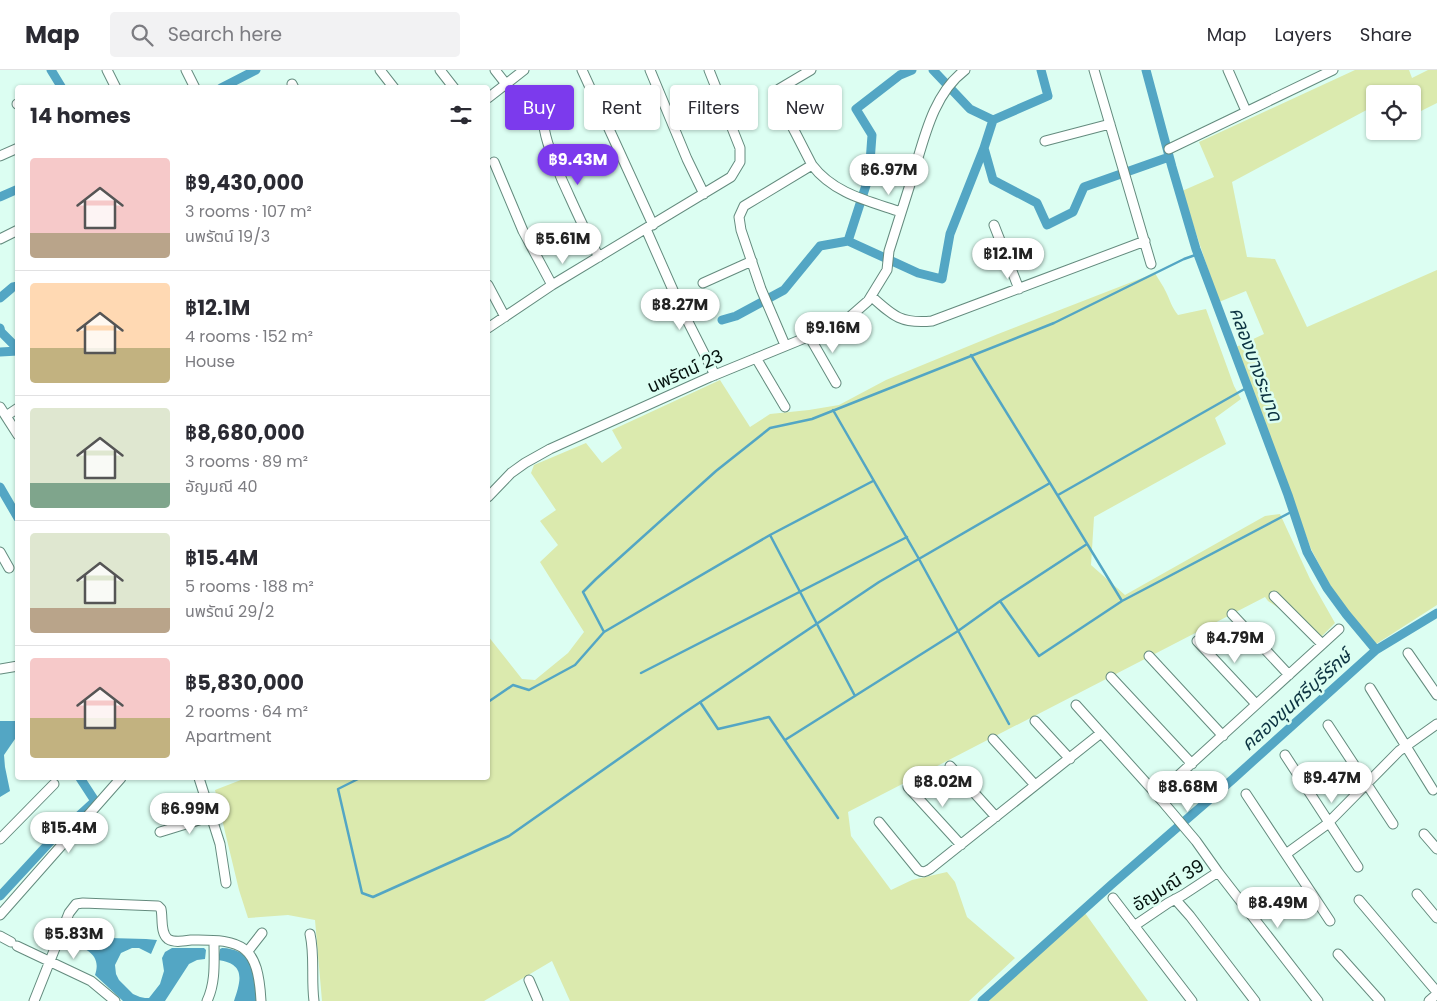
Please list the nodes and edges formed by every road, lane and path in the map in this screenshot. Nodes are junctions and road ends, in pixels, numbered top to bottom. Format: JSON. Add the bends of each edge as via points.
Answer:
{"nodes":[{"id":1,"x":107,"y":70,"type":"edge"},
{"id":2,"x":186,"y":70,"type":"edge"},
{"id":3,"x":380,"y":70,"type":"edge"},
{"id":4,"x":440,"y":70,"type":"edge"},
{"id":5,"x":495,"y":70,"type":"edge"},
{"id":6,"x":524,"y":70,"type":"edge"},
{"id":7,"x":582,"y":70,"type":"edge"},
{"id":8,"x":650,"y":70,"type":"edge"},
{"id":9,"x":709,"y":70,"type":"edge"},
{"id":10,"x":811,"y":70,"type":"edge"},
{"id":11,"x":965,"y":70,"type":"edge"},
{"id":12,"x":1094,"y":70,"type":"edge"},
{"id":13,"x":1228,"y":70,"type":"edge"},
{"id":14,"x":1332,"y":70,"type":"edge"},
{"id":15,"x":506,"y":84,"type":"junction"},
{"id":16,"x":114,"y":85,"type":"edge"},
{"id":17,"x":194,"y":85,"type":"edge"},
{"id":18,"x":392,"y":85,"type":"edge"},
{"id":19,"x":452,"y":85,"type":"edge"},
{"id":20,"x":490,"y":96,"type":"edge"},
{"id":21,"x":1246,"y":111,"type":"junction"},
{"id":22,"x":1110,"y":124,"type":"junction"},
{"id":23,"x":544,"y":130,"type":"edge"},
{"id":24,"x":1045,"y":142,"type":"dead end"},
{"id":25,"x":15,"y":149,"type":"edge"},
{"id":26,"x":1169,"y":149,"type":"dead end"},
{"id":27,"x":0,"y":156,"type":"edge"},
{"id":28,"x":494,"y":162,"type":"dead end"},
{"id":29,"x":812,"y":165,"type":"junction"},
{"id":30,"x":704,"y":194,"type":"junction"},
{"id":31,"x":901,"y":212,"type":"junction"},
{"id":32,"x":994,"y":225,"type":"dead end"},
{"id":33,"x":649,"y":227,"type":"junction"},
{"id":34,"x":15,"y":232,"type":"edge"},
{"id":35,"x":0,"y":239,"type":"edge"},
{"id":36,"x":1145,"y":242,"type":"junction"},
{"id":37,"x":598,"y":257,"type":"junction"},
{"id":38,"x":752,"y":262,"type":"junction"},
{"id":39,"x":1151,"y":264,"type":"dead end"},
{"id":40,"x":703,"y":283,"type":"dead end"},
{"id":41,"x":552,"y":285,"type":"junction"},
{"id":42,"x":1019,"y":288,"type":"junction"},
{"id":43,"x":490,"y":289,"type":"edge"},
{"id":44,"x":872,"y":296,"type":"junction"},
{"id":45,"x":505,"y":317,"type":"junction"},
{"id":46,"x":490,"y":327,"type":"edge"},
{"id":47,"x":809,"y":336,"type":"junction"},
{"id":48,"x":785,"y":345,"type":"junction"},
{"id":49,"x":756,"y":358,"type":"junction"},
{"id":50,"x":715,"y":375,"type":"junction"},
{"id":51,"x":836,"y":384,"type":"dead end"},
{"id":52,"x":0,"y":407,"type":"edge"},
{"id":53,"x":785,"y":407,"type":"dead end"},
{"id":54,"x":15,"y":410,"type":"edge"},
{"id":55,"x":6,"y":416,"type":"junction"},
{"id":56,"x":15,"y":430,"type":"edge"},
{"id":57,"x":490,"y":495,"type":"edge"},
{"id":58,"x":0,"y":552,"type":"edge"},
{"id":59,"x":9,"y":568,"type":"dead end"},
{"id":60,"x":1274,"y":596,"type":"dead end"},
{"id":61,"x":1232,"y":614,"type":"dead end"},
{"id":62,"x":1340,"y":629,"type":"dead end"},
{"id":63,"x":1197,"y":641,"type":"dead end"},
{"id":64,"x":1322,"y":644,"type":"junction"},
{"id":65,"x":1408,"y":653,"type":"dead end"},
{"id":66,"x":1149,"y":656,"type":"dead end"},
{"id":67,"x":15,"y":666,"type":"edge"},
{"id":68,"x":0,"y":669,"type":"edge"},
{"id":69,"x":1289,"y":675,"type":"junction"},
{"id":70,"x":1111,"y":677,"type":"dead end"},
{"id":71,"x":1370,"y":688,"type":"dead end"},
{"id":72,"x":1437,"y":695,"type":"edge"},
{"id":73,"x":1256,"y":704,"type":"junction"},
{"id":74,"x":1076,"y":705,"type":"dead end"},
{"id":75,"x":1035,"y":721,"type":"dead end"},
{"id":76,"x":1437,"y":724,"type":"edge"},
{"id":77,"x":1328,"y":725,"type":"dead end"},
{"id":78,"x":1101,"y":733,"type":"junction"},
{"id":79,"x":1223,"y":736,"type":"junction"},
{"id":80,"x":993,"y":738,"type":"dead end"},
{"id":81,"x":1406,"y":746,"type":"junction"},
{"id":82,"x":1285,"y":756,"type":"dead end"},
{"id":83,"x":1070,"y":759,"type":"junction"},
{"id":84,"x":1192,"y":764,"type":"junction"},
{"id":85,"x":950,"y":766,"type":"dead end"},
{"id":86,"x":119,"y":780,"type":"edge"},
{"id":87,"x":200,"y":780,"type":"edge"},
{"id":88,"x":54,"y":784,"type":"dead end"},
{"id":89,"x":1367,"y":784,"type":"junction"},
{"id":90,"x":1035,"y":785,"type":"junction"},
{"id":91,"x":908,"y":787,"type":"dead end"},
{"id":92,"x":1433,"y":790,"type":"dead end"},
{"id":93,"x":1246,"y":794,"type":"dead end"},
{"id":94,"x":1160,"y":799,"type":"junction"},
{"id":95,"x":212,"y":816,"type":"junction"},
{"id":96,"x":996,"y":817,"type":"junction"},
{"id":97,"x":878,"y":822,"type":"dead end"},
{"id":98,"x":1329,"y":822,"type":"junction"},
{"id":99,"x":1393,"y":824,"type":"dead end"},
{"id":100,"x":160,"y":832,"type":"dead end"},
{"id":101,"x":1424,"y":834,"type":"dead end"},
{"id":102,"x":0,"y":839,"type":"edge"},
{"id":103,"x":961,"y":845,"type":"junction"},
{"id":104,"x":1437,"y":849,"type":"edge"},
{"id":105,"x":1286,"y":854,"type":"junction"},
{"id":106,"x":1358,"y":867,"type":"dead end"},
{"id":107,"x":1218,"y":872,"type":"junction"},
{"id":108,"x":226,"y":883,"type":"dead end"},
{"id":109,"x":1417,"y":894,"type":"dead end"},
{"id":110,"x":1113,"y":898,"type":"dead end"},
{"id":111,"x":1175,"y":899,"type":"junction"},
{"id":112,"x":1359,"y":900,"type":"dead end"},
{"id":113,"x":0,"y":915,"type":"edge"},
{"id":114,"x":1437,"y":918,"type":"edge"},
{"id":115,"x":1330,"y":921,"type":"dead end"},
{"id":116,"x":1134,"y":926,"type":"junction"},
{"id":117,"x":262,"y":933,"type":"dead end"},
{"id":118,"x":310,"y":934,"type":"dead end"},
{"id":119,"x":0,"y":936,"type":"edge"},
{"id":120,"x":214,"y":941,"type":"junction"},
{"id":121,"x":248,"y":951,"type":"junction"},
{"id":122,"x":1338,"y":954,"type":"dead end"},
{"id":123,"x":48,"y":962,"type":"junction"},
{"id":124,"x":529,"y":980,"type":"dead end"},
{"id":125,"x":1437,"y":993,"type":"edge"},
{"id":126,"x":34,"y":1001,"type":"edge"},
{"id":127,"x":115,"y":1001,"type":"edge"},
{"id":128,"x":207,"y":1001,"type":"edge"},
{"id":129,"x":261,"y":1001,"type":"edge"},
{"id":130,"x":314,"y":1001,"type":"edge"},
{"id":131,"x":538,"y":1001,"type":"edge"},
{"id":132,"x":1192,"y":1001,"type":"edge"},
{"id":133,"x":1255,"y":1001,"type":"edge"},
{"id":134,"x":1318,"y":1001,"type":"edge"},
{"id":135,"x":1380,"y":1001,"type":"edge"},
{"id":136,"x":1429,"y":1001,"type":"edge"}],
"edges":[{"from":1,"to":16,"type":"street"},
{"from":2,"to":17,"type":"street"},
{"from":3,"to":18,"type":"street"},
{"from":4,"to":19,"type":"street"},
{"from":5,"to":15,"type":"street"},
{"from":6,"to":15,"type":"street"},
{"from":7,"to":33,"type":"street"},
{"from":8,"to":30,"type":"street"},
{"from":9,"to":30,"type":"street","via":[[740,148],[740,162],[730,177]]},
{"from":10,"to":29,"type":"street","via":[[776,92]]},
{"from":11,"to":31,"type":"street","via":[[956,76],[940,99]]},
{"from":12,"to":22,"type":"street"},
{"from":13,"to":21,"type":"street"},
{"from":14,"to":21,"type":"street"},
{"from":15,"to":20,"type":"street"},
{"from":21,"to":26,"type":"street"},
{"from":22,"to":24,"type":"street"},
{"from":22,"to":36,"type":"street"},
{"from":23,"to":37,"type":"street","via":[[582,226]]},
{"from":25,"to":27,"type":"street"},
{"from":28,"to":41,"type":"street","via":[[526,239]]},
{"from":29,"to":31,"type":"street","via":[[829,183],[849,194]]},
{"from":29,"to":38,"type":"street","via":[[744,206],[739,217]]},
{"from":30,"to":33,"type":"street"},
{"from":31,"to":44,"type":"street","name":"นพรัตน์ 23","via":[[887,270]]},
{"from":32,"to":42,"type":"street"},
{"from":33,"to":37,"type":"street"},
{"from":33,"to":50,"type":"street","via":[[680,306]]},
{"from":34,"to":35,"type":"street"},
{"from":36,"to":39,"type":"street"},
{"from":36,"to":42,"type":"street"},
{"from":37,"to":41,"type":"street"},
{"from":38,"to":40,"type":"street"},
{"from":38,"to":48,"type":"street"},
{"from":41,"to":45,"type":"street"},
{"from":42,"to":44,"type":"street","via":[[932,321],[917,323],[899,318]]},
{"from":43,"to":45,"type":"street"},
{"from":44,"to":47,"type":"street","name":"นพรัตน์ 23","via":[[844,322]]},
{"from":45,"to":46,"type":"street"},
{"from":47,"to":48,"type":"street","name":"นพรัตน์ 23"},
{"from":47,"to":51,"type":"street"},
{"from":48,"to":49,"type":"street","name":"นพรัตน์ 23"},
{"from":49,"to":50,"type":"street","name":"นพรัตน์ 23"},
{"from":49,"to":53,"type":"street"},
{"from":50,"to":57,"type":"street","name":"นพรัตน์ 23","via":[[550,449],[511,473]]},
{"from":52,"to":55,"type":"street"},
{"from":54,"to":55,"type":"street"},
{"from":55,"to":56,"type":"street"},
{"from":58,"to":59,"type":"street"},
{"from":60,"to":64,"type":"street"},
{"from":61,"to":69,"type":"street"},
{"from":62,"to":64,"type":"street"},
{"from":63,"to":73,"type":"street"},
{"from":64,"to":69,"type":"street"},
{"from":65,"to":72,"type":"street"},
{"from":66,"to":79,"type":"street"},
{"from":67,"to":68,"type":"street"},
{"from":69,"to":73,"type":"street"},
{"from":70,"to":84,"type":"street"},
{"from":71,"to":81,"type":"street"},
{"from":73,"to":79,"type":"street"},
{"from":74,"to":78,"type":"street"},
{"from":75,"to":83,"type":"street"},
{"from":76,"to":81,"type":"street"},
{"from":77,"to":89,"type":"street"},
{"from":78,"to":83,"type":"street"},
{"from":78,"to":94,"type":"street"},
{"from":79,"to":84,"type":"street"},
{"from":80,"to":90,"type":"street"},
{"from":81,"to":89,"type":"street"},
{"from":81,"to":92,"type":"street"},
{"from":82,"to":98,"type":"street"},
{"from":83,"to":90,"type":"street"},
{"from":84,"to":94,"type":"street"},
{"from":85,"to":96,"type":"street"},
{"from":86,"to":113,"type":"street"},
{"from":87,"to":95,"type":"street"},
{"from":88,"to":102,"type":"street"},
{"from":89,"to":98,"type":"street"},
{"from":89,"to":99,"type":"street"},
{"from":90,"to":96,"type":"street"},
{"from":91,"to":103,"type":"street"},
{"from":93,"to":105,"type":"street"},
{"from":94,"to":107,"type":"street","via":[[1196,840]]},
{"from":95,"to":100,"type":"street"},
{"from":95,"to":108,"type":"street"},
{"from":96,"to":103,"type":"street"},
{"from":97,"to":103,"type":"street","via":[[921,872],[930,870]]},
{"from":98,"to":105,"type":"street"},
{"from":98,"to":106,"type":"street"},
{"from":101,"to":104,"type":"street"},
{"from":105,"to":115,"type":"street"},
{"from":107,"to":111,"type":"street","name":"อัญมณี 39"},
{"from":107,"to":134,"type":"street"},
{"from":109,"to":114,"type":"street"},
{"from":110,"to":116,"type":"street"},
{"from":111,"to":116,"type":"street","name":"อัญมณี 39"},
{"from":111,"to":133,"type":"street"},
{"from":112,"to":125,"type":"street"},
{"from":116,"to":132,"type":"street"},
{"from":117,"to":121,"type":"street"},
{"from":118,"to":130,"type":"street"},
{"from":119,"to":123,"type":"street"},
{"from":120,"to":121,"type":"street","via":[[231,943]]},
{"from":120,"to":123,"type":"street","via":[[174,941],[167,938],[158,906],[83,903],[76,904],[69,913]]},
{"from":120,"to":128,"type":"street","via":[[214,981]]},
{"from":121,"to":129,"type":"street","via":[[257,968]]},
{"from":122,"to":135,"type":"street"},
{"from":123,"to":126,"type":"street"},
{"from":123,"to":127,"type":"street","via":[[91,981]]},
{"from":124,"to":131,"type":"street"},
{"from":125,"to":136,"type":"street"}]}
